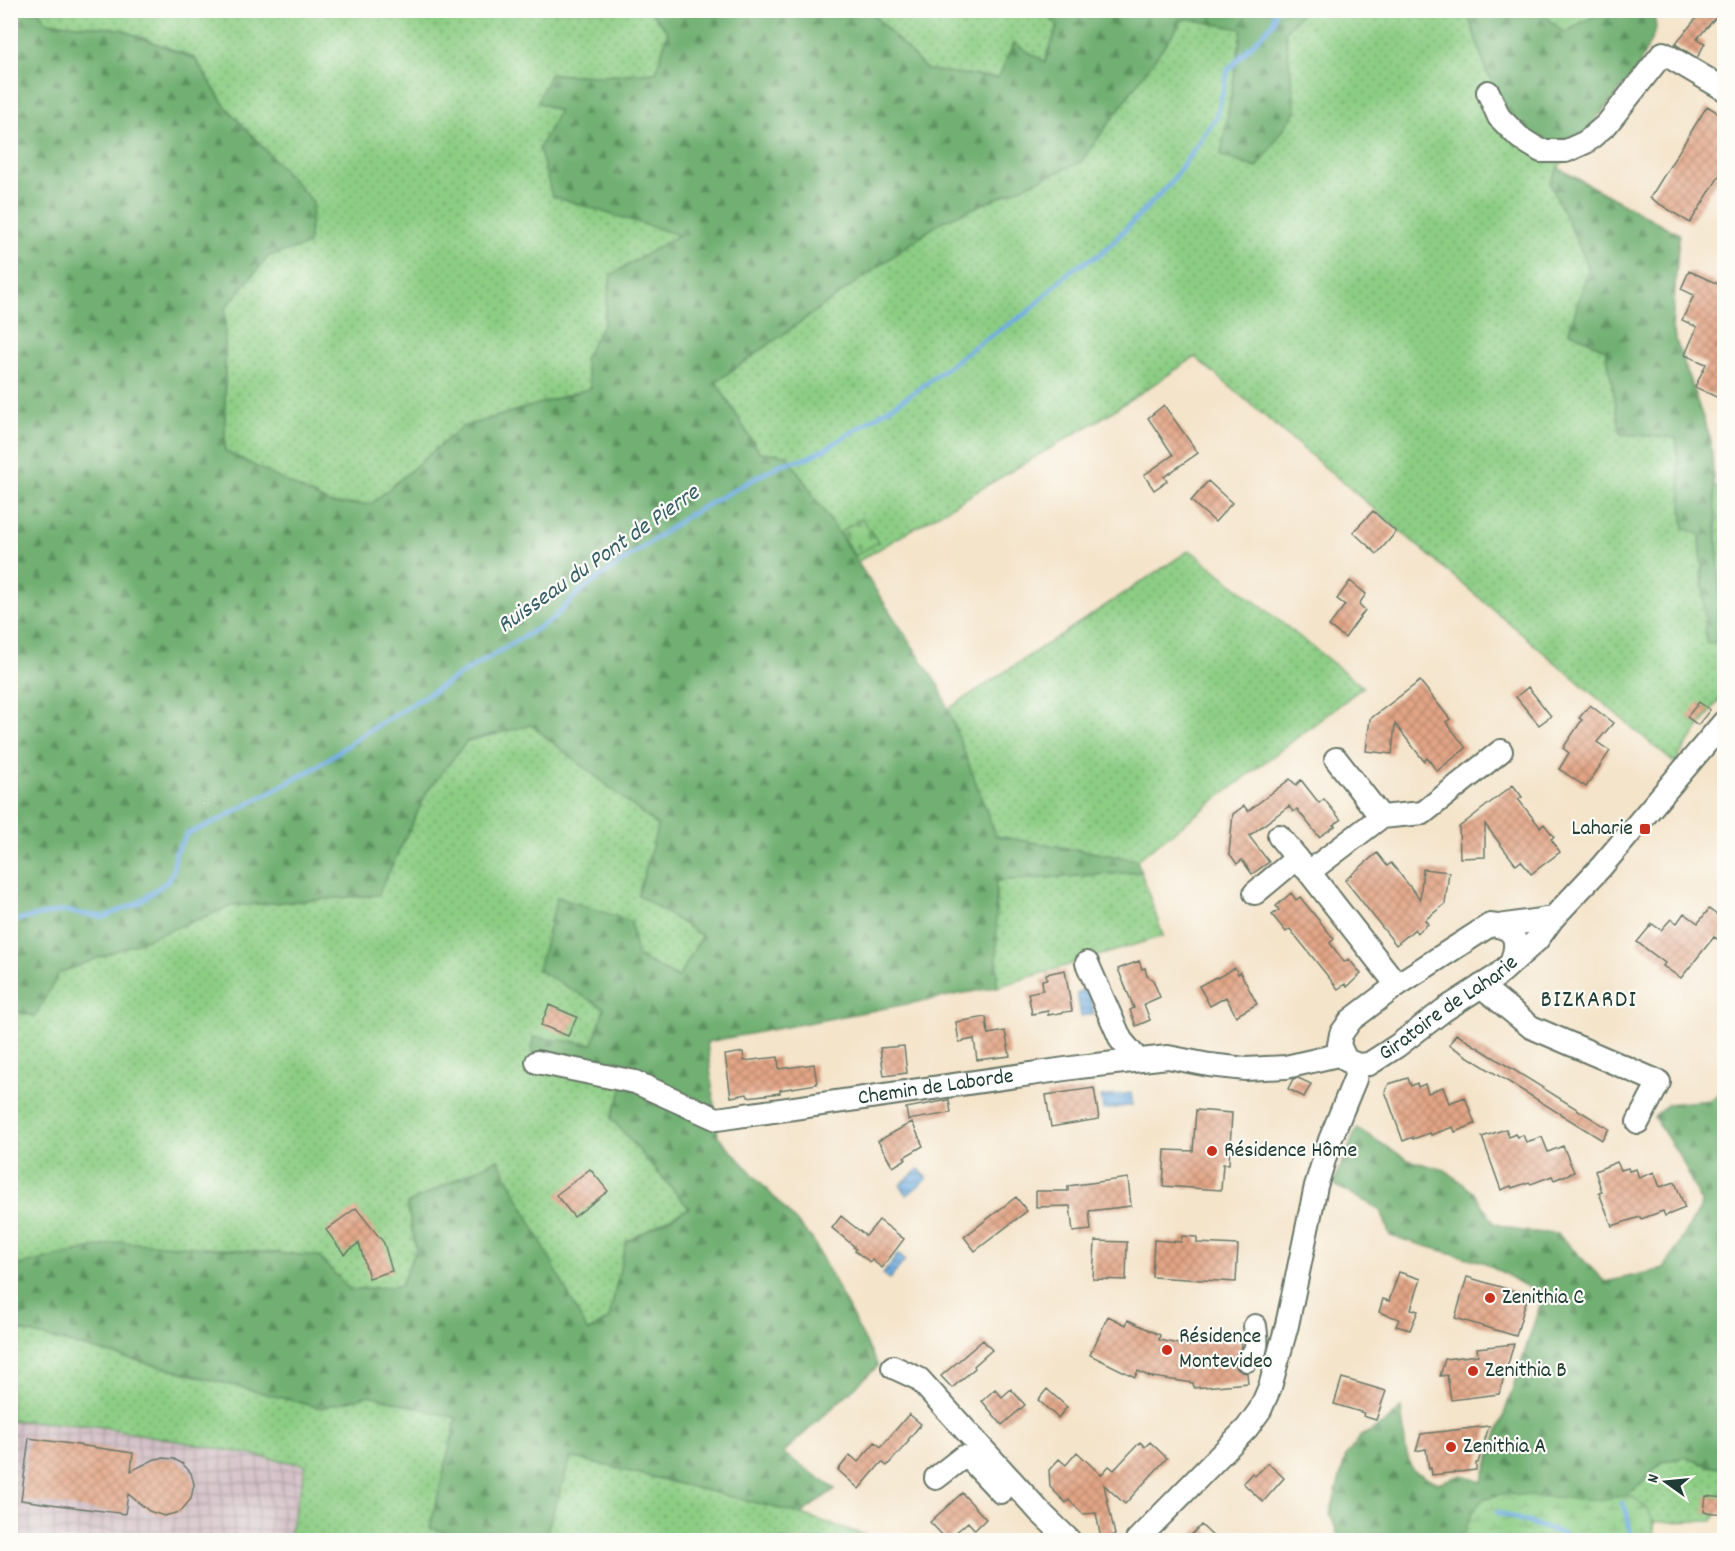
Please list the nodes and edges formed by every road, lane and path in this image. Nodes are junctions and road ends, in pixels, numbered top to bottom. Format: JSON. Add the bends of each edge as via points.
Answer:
{"nodes":[{"id":1,"x":1725,"y":88,"type":"edge"},
{"id":2,"x":1488,"y":92,"type":"dead end"},
{"id":3,"x":1725,"y":722,"type":"edge"},
{"id":4,"x":1501,"y":751,"type":"dead end"},
{"id":5,"x":1336,"y":759,"type":"dead end"},
{"id":6,"x":1381,"y":817,"type":"junction"},
{"id":7,"x":1279,"y":836,"type":"dead end"},
{"id":8,"x":1303,"y":865,"type":"junction"},
{"id":9,"x":1255,"y":893,"type":"dead end"},
{"id":10,"x":1552,"y":918,"type":"junction"},
{"id":11,"x":1499,"y":926,"type":"junction"},
{"id":12,"x":1512,"y":962,"type":"junction"},
{"id":13,"x":1087,"y":963,"type":"dead end"},
{"id":14,"x":1396,"y":985,"type":"junction"},
{"id":15,"x":1481,"y":986,"type":"junction"},
{"id":16,"x":1350,"y":1059,"type":"junction"},
{"id":17,"x":1138,"y":1060,"type":"junction"},
{"id":18,"x":537,"y":1062,"type":"dead end"},
{"id":19,"x":1638,"y":1122,"type":"dead end"},
{"id":20,"x":1255,"y":1326,"type":"dead end"},
{"id":21,"x":1247,"y":1360,"type":"dead end"},
{"id":22,"x":893,"y":1367,"type":"dead end"},
{"id":23,"x":936,"y":1478,"type":"dead end"},
{"id":24,"x":1040,"y":1512,"type":"junction"},
{"id":25,"x":1069,"y":1540,"type":"edge"},
{"id":26,"x":1137,"y":1540,"type":"edge"}],
"edges":[{"from":1,"to":2,"type":"street","via":[[1663,53],[1606,124],[1586,142],[1566,151],[1541,151],[1520,138],[1499,117]]},
{"from":3,"to":10,"type":"street"},
{"from":4,"to":6,"type":"street","via":[[1423,813]]},
{"from":5,"to":6,"type":"street"},
{"from":6,"to":8,"type":"street"},
{"from":7,"to":8,"type":"street"},
{"from":8,"to":9,"type":"street"},
{"from":8,"to":14,"type":"street"},
{"from":10,"to":11,"type":"street"},
{"from":10,"to":12,"type":"street","via":[[1537,940]]},
{"from":11,"to":12,"type":"street","name":"Giratoire de Laharie","via":[[1516,940]]},
{"from":11,"to":14,"type":"street","name":"Giratoire de Laharie","via":[[1490,925]]},
{"from":12,"to":15,"type":"street","name":"Giratoire de Laharie"},
{"from":13,"to":17,"type":"street","via":[[1121,1040]]},
{"from":14,"to":16,"type":"street","name":"Giratoire de Laharie","via":[[1351,1020],[1341,1034],[1339,1045]]},
{"from":15,"to":16,"type":"street","name":"Giratoire de Laharie","via":[[1370,1064]]},
{"from":15,"to":19,"type":"street","via":[[1531,1027],[1659,1082]]},
{"from":16,"to":17,"type":"street","name":"Chemin de Laborde","via":[[1246,1069],[1168,1057]]},
{"from":16,"to":26,"type":"street","via":[[1355,1079],[1316,1186],[1287,1324],[1260,1410]]},
{"from":17,"to":18,"type":"street","name":"Chemin de Laborde","via":[[717,1119],[635,1082]]},
{"from":20,"to":21,"type":"street","via":[[1257,1344]]},
{"from":22,"to":24,"type":"street","via":[[919,1379]]},
{"from":23,"to":24,"type":"street","via":[[963,1457],[970,1459],[1012,1503],[1026,1513]]},
{"from":24,"to":25,"type":"street"}]}
